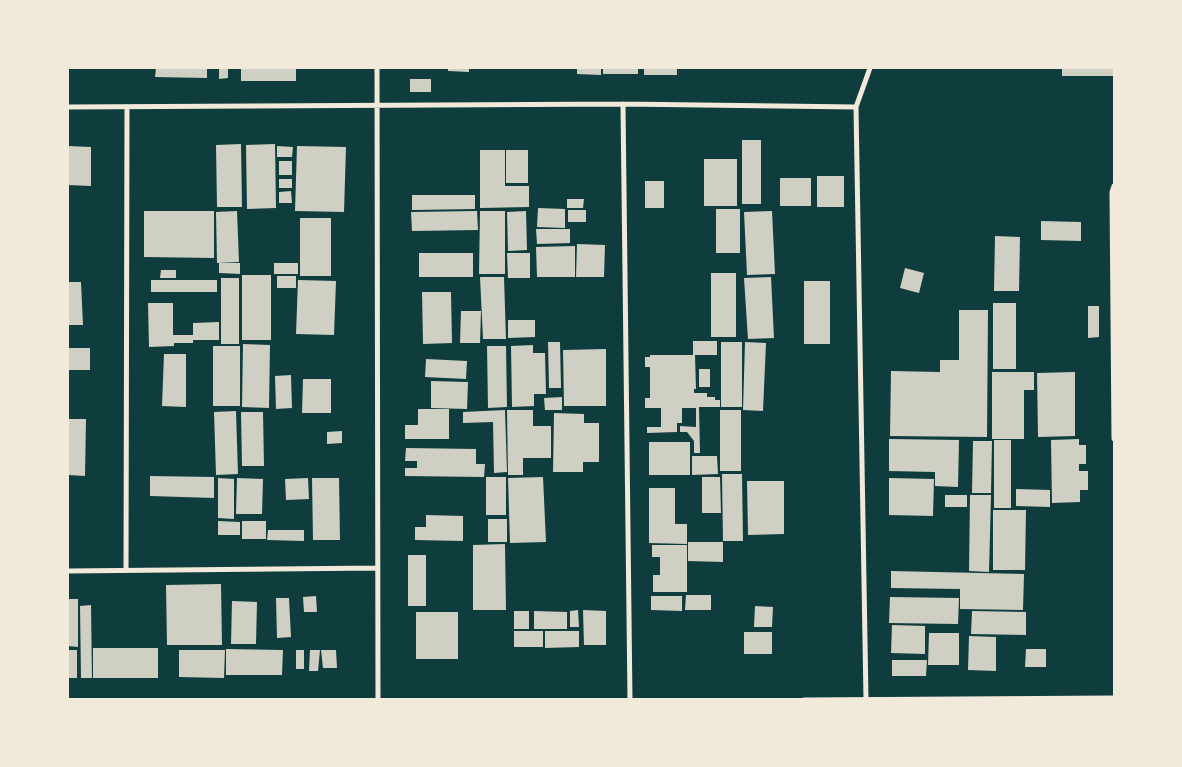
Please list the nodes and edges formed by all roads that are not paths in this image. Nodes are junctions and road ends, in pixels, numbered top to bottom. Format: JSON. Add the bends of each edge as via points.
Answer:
{"nodes":[{"id":1,"x":377,"y":68,"type":"edge"},
{"id":2,"x":870,"y":68,"type":"edge"},
{"id":3,"x":623,"y":104,"type":"junction"},
{"id":4,"x":377,"y":105,"type":"junction"},
{"id":5,"x":68,"y":107,"type":"edge"},
{"id":6,"x":127,"y":107,"type":"junction"},
{"id":7,"x":856,"y":107,"type":"junction"},
{"id":8,"x":1114,"y":186,"type":"edge"},
{"id":9,"x":1114,"y":439,"type":"edge"},
{"id":10,"x":378,"y":568,"type":"junction"},
{"id":11,"x":126,"y":570,"type":"junction"},
{"id":12,"x":68,"y":571,"type":"edge"},
{"id":13,"x":1114,"y":698,"type":"edge"},
{"id":14,"x":866,"y":699,"type":"edge"},
{"id":15,"x":378,"y":700,"type":"edge"},
{"id":16,"x":630,"y":700,"type":"edge"},
{"id":17,"x":804,"y":700,"type":"edge"}],
"edges":[{"from":1,"to":4,"type":"street"},
{"from":2,"to":7,"type":"street"},
{"from":3,"to":4,"type":"street"},
{"from":3,"to":7,"type":"street"},
{"from":3,"to":16,"type":"street"},
{"from":4,"to":6,"type":"street"},
{"from":4,"to":10,"type":"street"},
{"from":5,"to":6,"type":"street"},
{"from":6,"to":11,"type":"street"},
{"from":7,"to":14,"type":"street"},
{"from":8,"to":9,"type":"street"},
{"from":10,"to":11,"type":"street"},
{"from":10,"to":15,"type":"street"},
{"from":11,"to":12,"type":"street"},
{"from":13,"to":14,"type":"street"},
{"from":14,"to":17,"type":"street"}]}
